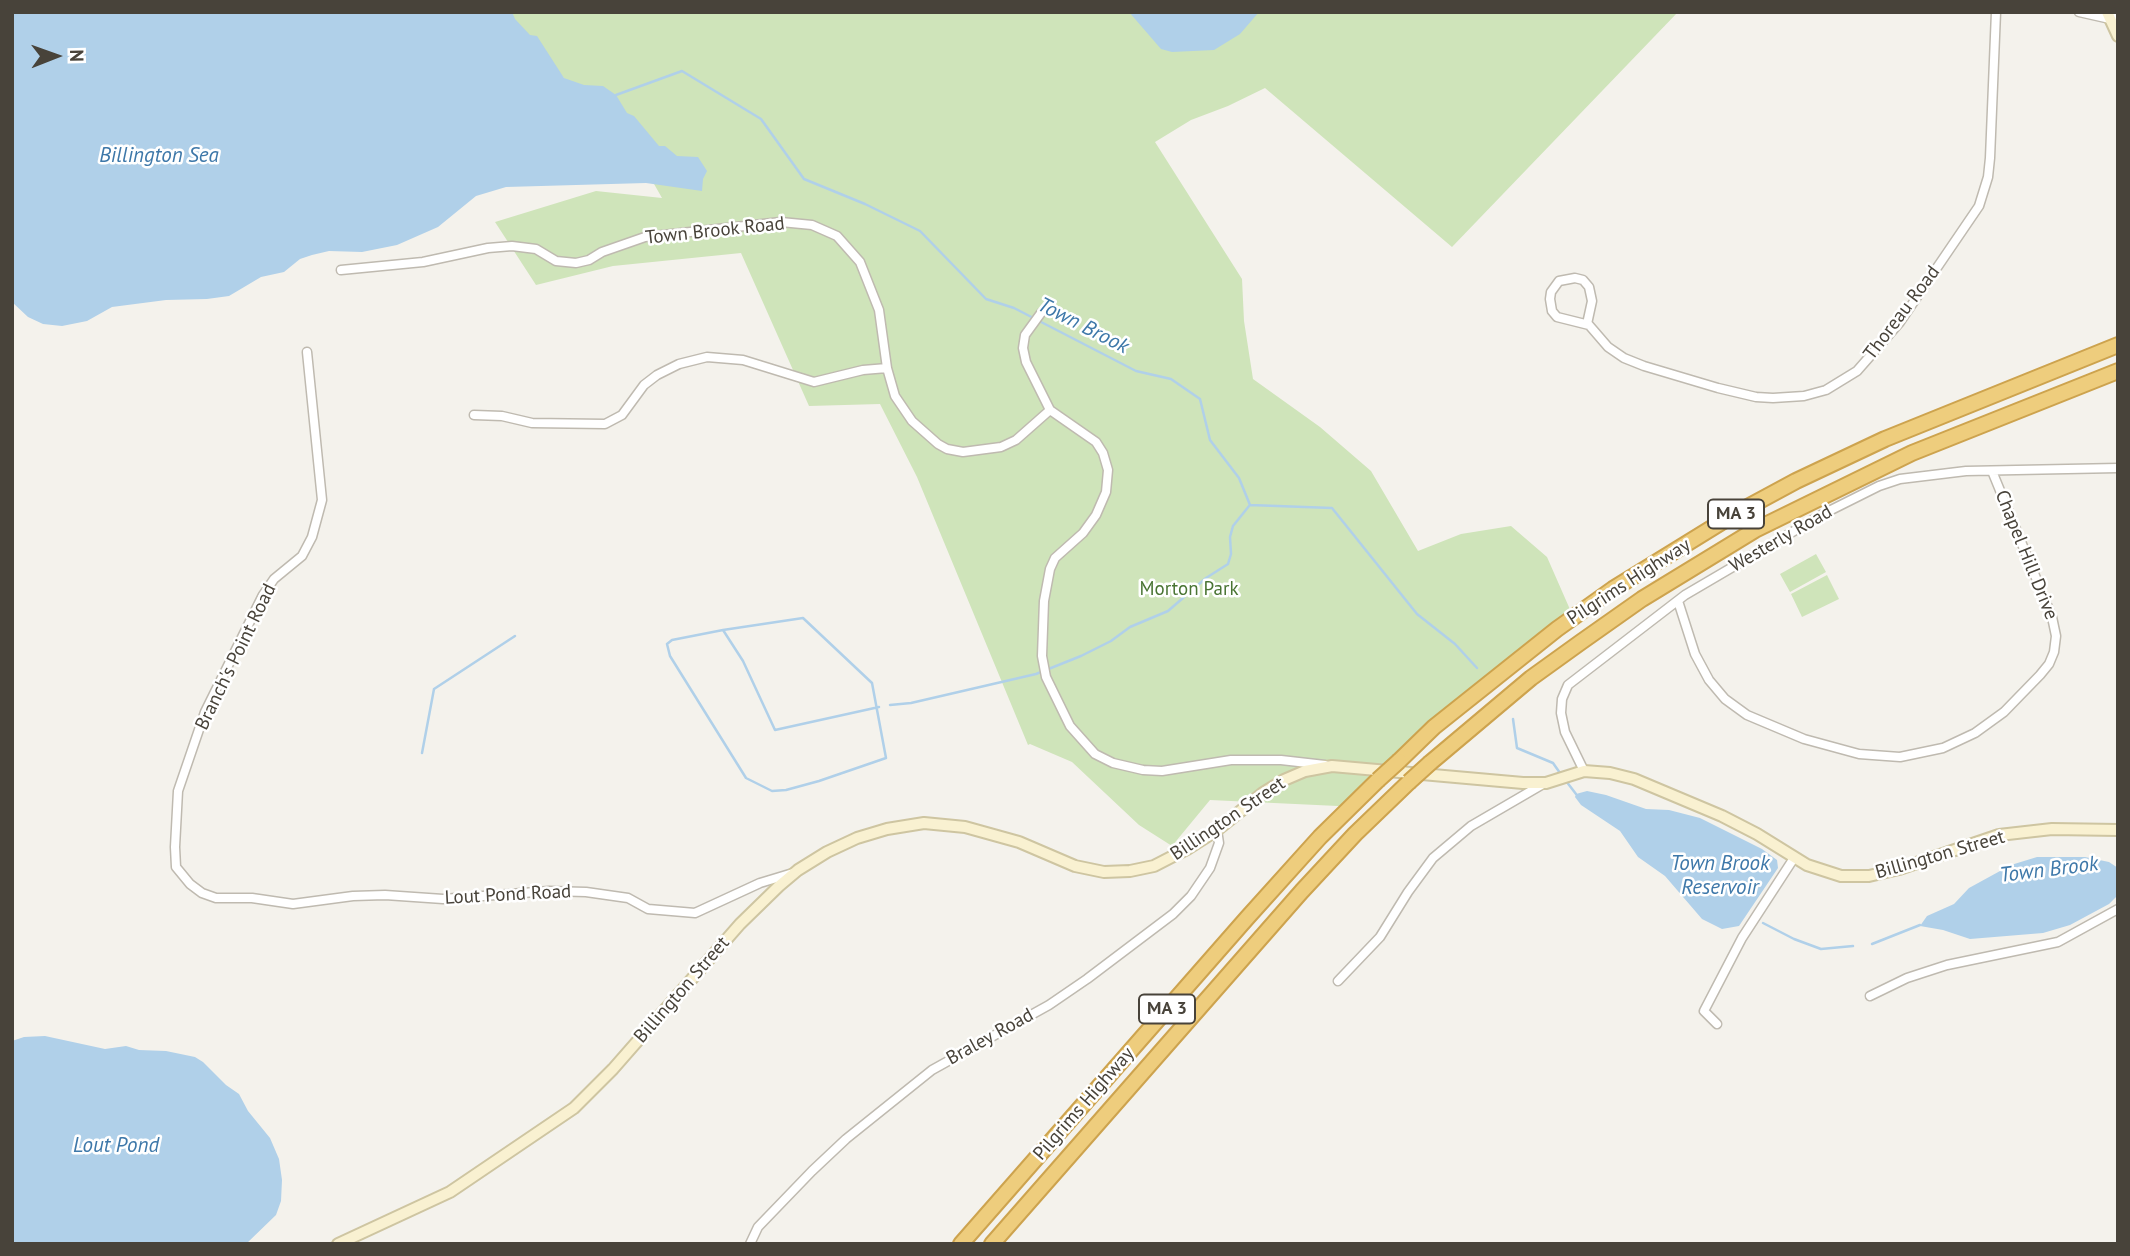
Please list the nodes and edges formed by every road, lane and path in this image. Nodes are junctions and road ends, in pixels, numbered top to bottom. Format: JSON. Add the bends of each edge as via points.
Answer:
{"nodes":[{"id":1,"x":1996,"y":12,"type":"edge"},
{"id":2,"x":2080,"y":12,"type":"edge"},
{"id":3,"x":2111,"y":16,"type":"edge"},
{"id":4,"x":2118,"y":36,"type":"edge"},
{"id":5,"x":341,"y":270,"type":"dead end"},
{"id":6,"x":1041,"y":313,"type":"dead end"},
{"id":7,"x":1587,"y":324,"type":"junction"},
{"id":8,"x":2118,"y":345,"type":"edge"},
{"id":9,"x":307,"y":352,"type":"dead end"},
{"id":10,"x":887,"y":368,"type":"junction"},
{"id":11,"x":2118,"y":371,"type":"edge"},
{"id":12,"x":1051,"y":410,"type":"junction"},
{"id":13,"x":474,"y":415,"type":"dead end"},
{"id":14,"x":2118,"y":468,"type":"edge"},
{"id":15,"x":1992,"y":471,"type":"junction"},
{"id":16,"x":1678,"y":601,"type":"junction"},
{"id":17,"x":1332,"y":766,"type":"junction"},
{"id":18,"x":1580,"y":772,"type":"junction"},
{"id":19,"x":1550,"y":782,"type":"junction"},
{"id":20,"x":1217,"y":830,"type":"junction"},
{"id":21,"x":2118,"y":830,"type":"edge"},
{"id":22,"x":1794,"y":858,"type":"junction"},
{"id":23,"x":796,"y":872,"type":"junction"},
{"id":24,"x":293,"y":904,"type":"joint"},
{"id":25,"x":2118,"y":909,"type":"edge"},
{"id":26,"x":1338,"y":981,"type":"dead end"},
{"id":27,"x":1870,"y":996,"type":"dead end"},
{"id":28,"x":1717,"y":1024,"type":"dead end"},
{"id":29,"x":338,"y":1244,"type":"edge"},
{"id":30,"x":750,"y":1244,"type":"edge"},
{"id":31,"x":961,"y":1244,"type":"edge"},
{"id":32,"x":992,"y":1244,"type":"edge"}],
"edges":[{"from":1,"to":7,"type":"street","name":"Thoreau Road","via":[[1990,158],[1979,206],[1900,321],[1857,371],[1816,394],[1756,397],[1624,358]]},
{"from":2,"to":3,"type":"street"},
{"from":3,"to":4,"type":"street"},
{"from":5,"to":10,"type":"street","name":"Town Brook Road","via":[[433,261],[512,246],[576,263],[645,237],[781,222],[812,225],[837,236],[860,262],[879,310]]},
{"from":6,"to":12,"type":"street","via":[[1024,342],[1026,362]]},
{"from":7,"to":7,"type":"street","name":"Thoreau Road","via":[[1562,319],[1552,311],[1550,292],[1559,281],[1575,278],[1589,287],[1592,301]]},
{"from":8,"to":31,"type":"highway","name":"Pilgrims Highway","number":"MA 3","bridge":true,"via":[[1885,439],[1796,481],[1613,589],[1557,629],[1443,720],[1320,837]]},
{"from":9,"to":24,"type":"street","name":"Branch's Point Road","via":[[322,500],[307,547],[263,595],[211,700],[178,791],[174,847],[176,867],[202,893]]},
{"from":10,"to":12,"type":"street","name":"Town Brook Road","via":[[895,397],[906,414],[951,450],[1006,445]]},
{"from":10,"to":13,"type":"street","via":[[814,382],[743,360],[707,357],[657,374],[622,415],[605,424],[532,423]]},
{"from":11,"to":32,"type":"highway","name":"Pilgrims Highway","number":"MA 3","bridge":true,"via":[[1912,453],[1755,530],[1663,585],[1531,678],[1355,834]]},
{"from":12,"to":17,"type":"street","via":[[1096,442],[1107,461],[1109,481],[1090,525],[1055,558],[1043,620],[1046,677],[1078,737],[1095,754],[1143,770],[1238,760]]},
{"from":14,"to":15,"type":"street","name":"Westerly Road"},
{"from":15,"to":16,"type":"street","name":"Westerly Road","via":[[1900,479],[1879,486],[1823,514]]},
{"from":15,"to":16,"type":"street","name":"Chapel Hill Drive","via":[[2052,617],[2054,652],[2040,675],[2004,712],[1975,733],[1942,748],[1900,757],[1859,754],[1804,739],[1747,715],[1709,680],[1695,654]]},
{"from":16,"to":18,"type":"street","name":"Westerly Road","via":[[1568,685],[1561,713]]},
{"from":17,"to":19,"type":"street","name":"Billington Street","via":[[1497,782]]},
{"from":17,"to":20,"type":"street","name":"Billington Street","via":[[1305,771],[1274,786]]},
{"from":18,"to":19,"type":"street","name":"Billington Street"},
{"from":18,"to":22,"type":"street","name":"Billington Street","via":[[1634,779],[1742,825]]},
{"from":19,"to":26,"type":"street","via":[[1472,826],[1433,858],[1380,937]]},
{"from":20,"to":23,"type":"street","name":"Billington Street","via":[[1154,866],[1116,872],[1075,866],[976,830],[924,823],[857,838]]},
{"from":20,"to":30,"type":"street","name":"Braley Road","via":[[1219,843],[1210,868],[1173,914],[1049,1005],[932,1070],[812,1171],[758,1227]]},
{"from":21,"to":22,"type":"street","name":"Billington Street","via":[[2052,829],[1999,835],[1899,869],[1854,877],[1817,870]]},
{"from":22,"to":28,"type":"street","via":[[1742,938],[1704,1011]]},
{"from":23,"to":24,"type":"street","name":"Lout Pond Road","via":[[695,913],[648,909],[628,898],[549,891],[443,899],[353,896]]},
{"from":23,"to":29,"type":"street","name":"Billington Street","via":[[740,924],[574,1108],[450,1192]]},
{"from":25,"to":27,"type":"street","via":[[2058,942],[1947,965]]}]}
